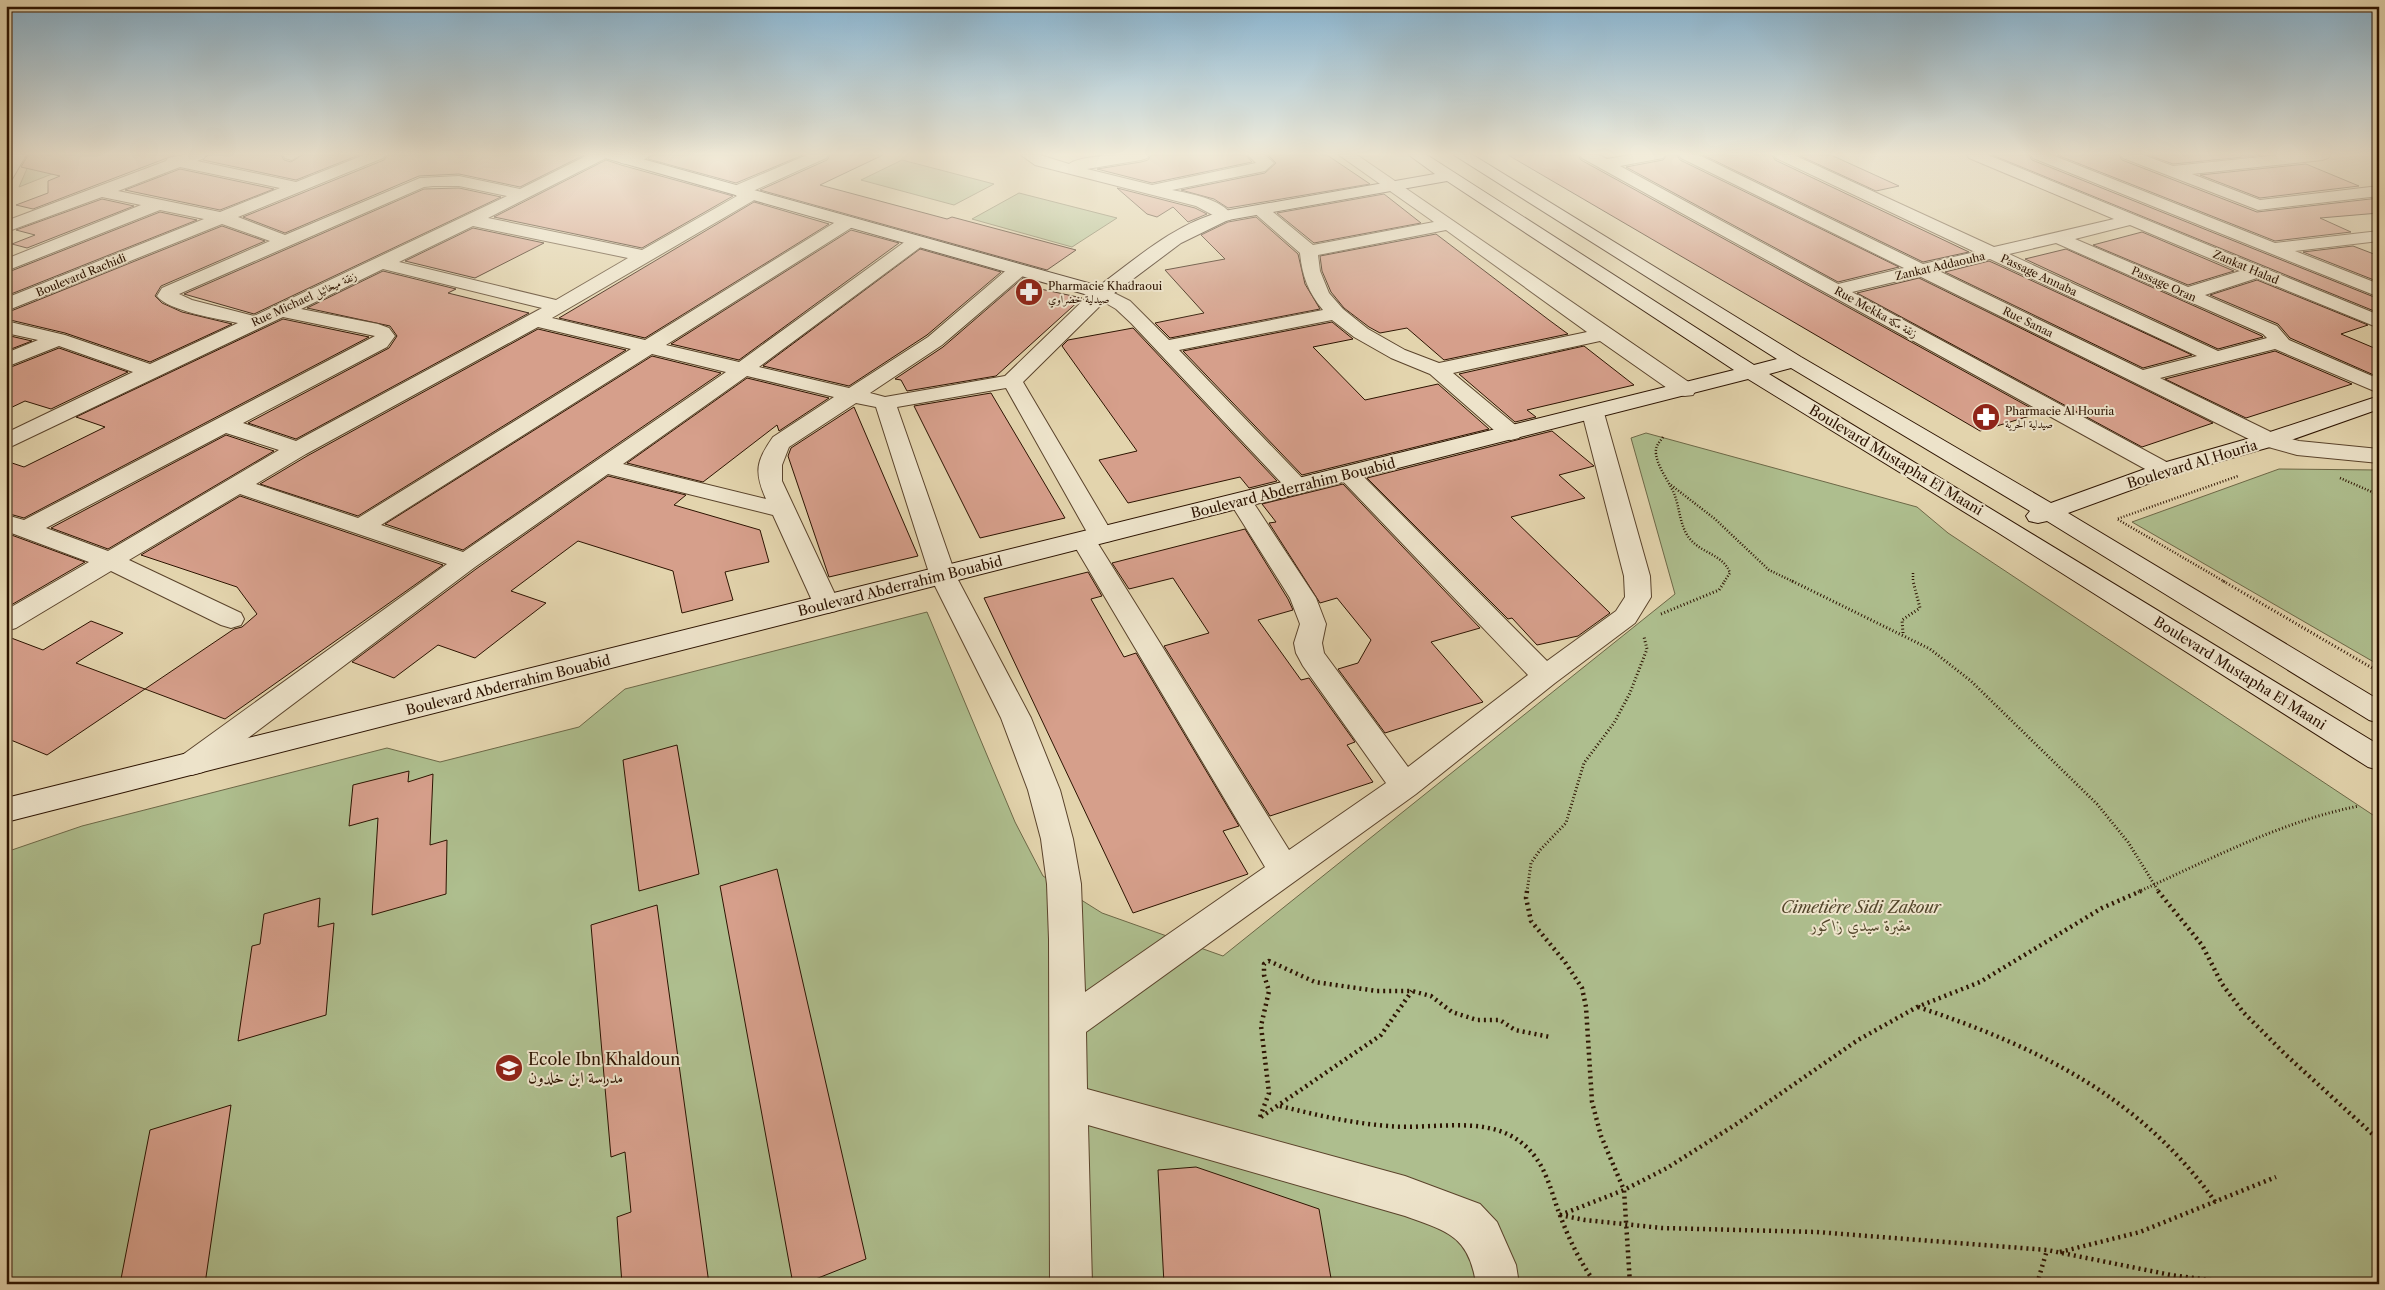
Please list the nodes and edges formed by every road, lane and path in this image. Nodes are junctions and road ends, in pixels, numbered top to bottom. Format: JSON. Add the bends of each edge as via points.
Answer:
{"nodes":[{"id":1,"x":38,"y":215,"type":"edge"},
{"id":2,"x":131,"y":215,"type":"edge"},
{"id":3,"x":210,"y":215,"type":"edge"},
{"id":4,"x":230,"y":215,"type":"edge"},
{"id":5,"x":345,"y":215,"type":"edge"},
{"id":6,"x":481,"y":215,"type":"edge"},
{"id":7,"x":709,"y":215,"type":"edge"},
{"id":8,"x":824,"y":215,"type":"edge"},
{"id":9,"x":1230,"y":215,"type":"edge"},
{"id":10,"x":1266,"y":215,"type":"edge"},
{"id":11,"x":1434,"y":215,"type":"edge"},
{"id":12,"x":1510,"y":215,"type":"edge"},
{"id":13,"x":1559,"y":215,"type":"edge"},
{"id":14,"x":1699,"y":215,"type":"edge"},
{"id":15,"x":1810,"y":215,"type":"edge"},
{"id":16,"x":1911,"y":215,"type":"edge"},
{"id":17,"x":2120,"y":215,"type":"edge"},
{"id":18,"x":2164,"y":215,"type":"edge"},
{"id":19,"x":2188,"y":215,"type":"edge"},
{"id":20,"x":1224,"y":216,"type":"joint"},
{"id":21,"x":223,"y":218,"type":"junction"},
{"id":22,"x":471,"y":220,"type":"junction"},
{"id":23,"x":2134,"y":221,"type":"junction"},
{"id":24,"x":848,"y":222,"type":"junction"},
{"id":25,"x":1447,"y":225,"type":"junction"},
{"id":26,"x":6,"y":227,"type":"edge"},
{"id":27,"x":2379,"y":236,"type":"edge"},
{"id":28,"x":2059,"y":238,"type":"junction"},
{"id":29,"x":2358,"y":238,"type":"junction"},
{"id":30,"x":286,"y":241,"type":"junction"},
{"id":31,"x":916,"y":242,"type":"junction"},
{"id":32,"x":2379,"y":246,"type":"edge"},
{"id":33,"x":2272,"y":248,"type":"junction"},
{"id":34,"x":1309,"y":252,"type":"junction"},
{"id":35,"x":1994,"y":254,"type":"junction"},
{"id":36,"x":644,"y":256,"type":"junction"},
{"id":37,"x":2228,"y":260,"type":"junction"},
{"id":38,"x":380,"y":263,"type":"junction"},
{"id":39,"x":6,"y":266,"type":"edge"},
{"id":40,"x":1017,"y":270,"type":"junction"},
{"id":41,"x":1922,"y":270,"type":"junction"},
{"id":42,"x":2258,"y":272,"type":"junction"},
{"id":43,"x":1836,"y":290,"type":"junction"},
{"id":44,"x":2379,"y":291,"type":"edge"},
{"id":45,"x":1102,"y":294,"type":"junction"},
{"id":46,"x":2187,"y":294,"type":"junction"},
{"id":47,"x":6,"y":305,"type":"edge"},
{"id":48,"x":558,"y":306,"type":"junction"},
{"id":49,"x":282,"y":310,"type":"junction"},
{"id":50,"x":1336,"y":313,"type":"junction"},
{"id":51,"x":535,"y":320,"type":"junction"},
{"id":52,"x":255,"y":322,"type":"junction"},
{"id":53,"x":2379,"y":322,"type":"edge"},
{"id":54,"x":6,"y":327,"type":"edge"},
{"id":55,"x":1602,"y":335,"type":"junction"},
{"id":56,"x":2273,"y":336,"type":"junction"},
{"id":57,"x":58,"y":338,"type":"junction"},
{"id":58,"x":1164,"y":347,"type":"junction"},
{"id":59,"x":648,"y":348,"type":"junction"},
{"id":60,"x":2215,"y":356,"type":"junction"},
{"id":61,"x":6,"y":361,"type":"edge"},
{"id":62,"x":1794,"y":361,"type":"junction"},
{"id":63,"x":150,"y":370,"type":"junction"},
{"id":64,"x":742,"y":370,"type":"junction"},
{"id":65,"x":1436,"y":370,"type":"junction"},
{"id":66,"x":1751,"y":372,"type":"junction"},
{"id":67,"x":2142,"y":377,"type":"junction"},
{"id":68,"x":1012,"y":381,"type":"junction"},
{"id":69,"x":2379,"y":386,"type":"edge"},
{"id":70,"x":1685,"y":390,"type":"junction"},
{"id":71,"x":856,"y":394,"type":"junction"},
{"id":72,"x":2379,"y":402,"type":"edge"},
{"id":73,"x":885,"y":403,"type":"junction"},
{"id":74,"x":1592,"y":413,"type":"junction"},
{"id":75,"x":223,"y":424,"type":"junction"},
{"id":76,"x":1511,"y":433,"type":"junction"},
{"id":77,"x":1663,"y":437,"type":"dead end"},
{"id":78,"x":2269,"y":440,"type":"junction"},
{"id":79,"x":6,"y":442,"type":"edge"},
{"id":80,"x":298,"y":449,"type":"junction"},
{"id":81,"x":2379,"y":456,"type":"edge"},
{"id":82,"x":604,"y":466,"type":"junction"},
{"id":83,"x":2164,"y":470,"type":"junction"},
{"id":84,"x":1348,"y":474,"type":"junction"},
{"id":85,"x":2244,"y":474,"type":"dead end"},
{"id":86,"x":2338,"y":477,"type":"dead end"},
{"id":87,"x":1669,"y":483,"type":"junction"},
{"id":88,"x":237,"y":485,"type":"junction"},
{"id":89,"x":1298,"y":487,"type":"junction"},
{"id":90,"x":2379,"y":495,"type":"edge"},
{"id":91,"x":1241,"y":501,"type":"junction"},
{"id":92,"x":783,"y":510,"type":"junction"},
{"id":93,"x":2049,"y":512,"type":"junction"},
{"id":94,"x":16,"y":526,"type":"edge"},
{"id":95,"x":362,"y":526,"type":"junction"},
{"id":96,"x":2006,"y":527,"type":"junction"},
{"id":97,"x":1093,"y":538,"type":"junction"},
{"id":98,"x":109,"y":560,"type":"junction"},
{"id":99,"x":466,"y":562,"type":"junction"},
{"id":100,"x":1913,"y":573,"type":"dead end"},
{"id":101,"x":942,"y":576,"type":"junction"},
{"id":102,"x":826,"y":605,"type":"junction"},
{"id":103,"x":1658,"y":615,"type":"dead end"},
{"id":104,"x":231,"y":619,"type":"dead end"},
{"id":105,"x":6,"y":622,"type":"edge"},
{"id":106,"x":1643,"y":632,"type":"dead end"},
{"id":107,"x":1903,"y":634,"type":"junction"},
{"id":108,"x":2379,"y":672,"type":"edge"},
{"id":109,"x":1545,"y":676,"type":"junction"},
{"id":110,"x":2379,"y":713,"type":"edge"},
{"id":111,"x":2379,"y":759,"type":"edge"},
{"id":112,"x":192,"y":764,"type":"junction"},
{"id":113,"x":1405,"y":786,"type":"junction"},
{"id":114,"x":2360,"y":806,"type":"dead end"},
{"id":115,"x":6,"y":810,"type":"edge"},
{"id":116,"x":1285,"y":870,"type":"junction"},
{"id":117,"x":2154,"y":885,"type":"junction"},
{"id":118,"x":1412,"y":991,"type":"junction"},
{"id":119,"x":1917,"y":1007,"type":"junction"},
{"id":120,"x":1069,"y":1023,"type":"junction"},
{"id":121,"x":1550,"y":1037,"type":"dead end"},
{"id":122,"x":1070,"y":1102,"type":"junction"},
{"id":123,"x":1280,"y":1106,"type":"junction"},
{"id":124,"x":1260,"y":1117,"type":"junction"},
{"id":125,"x":1254,"y":1121,"type":"dead end"},
{"id":126,"x":2379,"y":1140,"type":"edge"},
{"id":127,"x":2276,"y":1177,"type":"dead end"},
{"id":128,"x":1624,"y":1190,"type":"junction"},
{"id":129,"x":2216,"y":1202,"type":"junction"},
{"id":130,"x":1560,"y":1215,"type":"junction"},
{"id":131,"x":1627,"y":1224,"type":"junction"},
{"id":132,"x":2046,"y":1250,"type":"junction"},
{"id":133,"x":2057,"y":1252,"type":"junction"},
{"id":134,"x":2371,"y":1280,"type":"dead end"},
{"id":135,"x":1071,"y":1284,"type":"edge"},
{"id":136,"x":1498,"y":1284,"type":"edge"},
{"id":137,"x":1596,"y":1284,"type":"edge"},
{"id":138,"x":1630,"y":1284,"type":"edge"},
{"id":139,"x":2037,"y":1284,"type":"edge"},
{"id":140,"x":2242,"y":1284,"type":"edge"},
{"id":141,"x":2344,"y":1284,"type":"edge"}],
"edges":[{"from":1,"to":26,"type":"street"},
{"from":2,"to":39,"type":"street"},
{"from":3,"to":21,"type":"street"},
{"from":4,"to":21,"type":"street","name":"Boulevard Rachidi"},
{"from":5,"to":30,"type":"street"},
{"from":6,"to":22,"type":"street","name":"Rue Michael زنقة ميخائيل"},
{"from":7,"to":36,"type":"street"},
{"from":8,"to":24,"type":"street"},
{"from":9,"to":20,"type":"street"},
{"from":10,"to":34,"type":"street"},
{"from":11,"to":25,"type":"street"},
{"from":12,"to":66,"type":"street","name":"Boulevard Mustapha El Maani"},
{"from":13,"to":62,"type":"street"},
{"from":14,"to":43,"type":"street","name":"Rue Mekka زنقة مكة"},
{"from":15,"to":41,"type":"street","name":"Rue Sanaa"},
{"from":16,"to":35,"type":"street","name":"Passage Annaba"},
{"from":17,"to":23,"type":"street","name":"Zankat Halad"},
{"from":18,"to":23,"type":"street","name":"Zankat Addaouha"},
{"from":19,"to":33,"type":"street"},
{"from":20,"to":45,"type":"street","via":[[1182,232]]},
{"from":21,"to":30,"type":"street"},
{"from":21,"to":47,"type":"street","name":"Boulevard Rachidi"},
{"from":22,"to":36,"type":"street"},
{"from":22,"to":38,"type":"street","name":"Rue Michael زنقة ميخائيل"},
{"from":23,"to":28,"type":"street","name":"Zankat Addaouha"},
{"from":23,"to":37,"type":"street","name":"Zankat Halad"},
{"from":24,"to":31,"type":"street"},
{"from":24,"to":59,"type":"street"},
{"from":25,"to":34,"type":"street"},
{"from":25,"to":55,"type":"street"},
{"from":27,"to":29,"type":"street"},
{"from":28,"to":35,"type":"street","name":"Zankat Addaouha"},
{"from":28,"to":46,"type":"street","name":"Passage Oran"},
{"from":29,"to":32,"type":"street"},
{"from":29,"to":33,"type":"street"},
{"from":30,"to":52,"type":"street","via":[[199,278],[169,292],[167,296],[185,304]]},
{"from":31,"to":40,"type":"street"},
{"from":31,"to":64,"type":"street"},
{"from":33,"to":37,"type":"street"},
{"from":33,"to":44,"type":"street"},
{"from":34,"to":50,"type":"street","via":[[1311,271],[1320,294]]},
{"from":35,"to":41,"type":"street","name":"Zankat Addaouha"},
{"from":35,"to":60,"type":"street","name":"Passage Annaba"},
{"from":36,"to":48,"type":"street"},
{"from":37,"to":42,"type":"street","name":"Zankat Halad"},
{"from":38,"to":48,"type":"street"},
{"from":38,"to":49,"type":"street","name":"Rue Michael زنقة ميخائيل"},
{"from":40,"to":45,"type":"street"},
{"from":40,"to":71,"type":"street","via":[[935,341]]},
{"from":41,"to":43,"type":"street","name":"Zankat Addaouha"},
{"from":41,"to":67,"type":"street","name":"Rue Sanaa"},
{"from":42,"to":46,"type":"street"},
{"from":42,"to":53,"type":"street","name":"Zankat Halad"},
{"from":43,"to":83,"type":"street","name":"Rue Mekka زنقة مكة"},
{"from":45,"to":58,"type":"street","via":[[1123,305]]},
{"from":45,"to":68,"type":"street"},
{"from":46,"to":56,"type":"street","name":"Passage Oran"},
{"from":48,"to":51,"type":"street"},
{"from":49,"to":52,"type":"street","name":"Rue Michael زنقة ميخائيل"},
{"from":49,"to":75,"type":"street","via":[[371,328],[384,336],[380,343]]},
{"from":50,"to":58,"type":"street"},
{"from":50,"to":65,"type":"street","via":[[1398,354]]},
{"from":51,"to":59,"type":"street"},
{"from":51,"to":80,"type":"street"},
{"from":52,"to":63,"type":"street","name":"Rue Michael زنقة ميخائيل"},
{"from":54,"to":57,"type":"street"},
{"from":55,"to":65,"type":"street"},
{"from":55,"to":70,"type":"street"},
{"from":56,"to":60,"type":"street"},
{"from":56,"to":69,"type":"street","name":"Passage Oran"},
{"from":57,"to":61,"type":"street"},
{"from":57,"to":63,"type":"street"},
{"from":58,"to":89,"type":"street"},
{"from":59,"to":64,"type":"street"},
{"from":59,"to":95,"type":"street"},
{"from":60,"to":67,"type":"street"},
{"from":62,"to":66,"type":"street","name":"Boulevard Abderrahim Bouabid"},
{"from":62,"to":93,"type":"street"},
{"from":63,"to":79,"type":"street","name":"Rue Michael زنقة ميخائيل"},
{"from":64,"to":71,"type":"street"},
{"from":64,"to":82,"type":"street"},
{"from":65,"to":76,"type":"street"},
{"from":66,"to":70,"type":"street","name":"Boulevard Abderrahim Bouabid"},
{"from":66,"to":96,"type":"street","name":"Boulevard Mustapha El Maani"},
{"from":67,"to":78,"type":"street","name":"Rue Sanaa"},
{"from":68,"to":73,"type":"street"},
{"from":68,"to":97,"type":"street"},
{"from":70,"to":74,"type":"street","name":"Boulevard Abderrahim Bouabid"},
{"from":71,"to":73,"type":"street"},
{"from":71,"to":92,"type":"street","via":[[781,442],[773,453],[768,466],[770,481]]},
{"from":72,"to":78,"type":"street","name":"Boulevard Al Houria"},
{"from":73,"to":101,"type":"street"},
{"from":74,"to":76,"type":"street","name":"Boulevard Abderrahim Bouabid"},
{"from":74,"to":109,"type":"street","via":[[1637,576],[1638,597],[1626,617]]},
{"from":75,"to":80,"type":"street"},
{"from":75,"to":94,"type":"street"},
{"from":76,"to":84,"type":"street","name":"Boulevard Abderrahim Bouabid"},
{"from":77,"to":87,"type":"path","via":[[1656,446],[1656,454]]},
{"from":78,"to":81,"type":"street","name":"Rue Sanaa","via":[[2338,454]]},
{"from":78,"to":83,"type":"street","name":"Boulevard Al Houria"},
{"from":80,"to":88,"type":"street"},
{"from":82,"to":92,"type":"street"},
{"from":82,"to":99,"type":"street"},
{"from":83,"to":93,"type":"street","name":"Boulevard Al Houria"},
{"from":84,"to":89,"type":"street","name":"Boulevard Abderrahim Bouabid"},
{"from":84,"to":109,"type":"street"},
{"from":85,"to":108,"type":"path","via":[[2117,519]]},
{"from":86,"to":90,"type":"path"},
{"from":87,"to":103,"type":"path","via":[[1688,538],[1724,562],[1730,573],[1719,590]]},
{"from":87,"to":107,"type":"path","via":[[1715,519],[1769,570]]},
{"from":88,"to":95,"type":"street"},
{"from":88,"to":98,"type":"street"},
{"from":89,"to":91,"type":"street","name":"Boulevard Abderrahim Bouabid"},
{"from":91,"to":97,"type":"street","name":"Boulevard Abderrahim Bouabid"},
{"from":91,"to":113,"type":"street","via":[[1310,613],[1313,624],[1308,643],[1317,666]]},
{"from":92,"to":102,"type":"street"},
{"from":93,"to":96,"type":"street","name":"Boulevard Al Houria"},
{"from":93,"to":110,"type":"street"},
{"from":94,"to":98,"type":"street"},
{"from":95,"to":99,"type":"street"},
{"from":96,"to":111,"type":"street","name":"Boulevard Mustapha El Maani"},
{"from":97,"to":101,"type":"street","name":"Boulevard Abderrahim Bouabid"},
{"from":97,"to":116,"type":"street"},
{"from":98,"to":104,"type":"street"},
{"from":98,"to":105,"type":"street"},
{"from":99,"to":112,"type":"street"},
{"from":100,"to":107,"type":"path","via":[[1920,608],[1902,620]]},
{"from":101,"to":102,"type":"street","name":"Boulevard Abderrahim Bouabid"},
{"from":101,"to":120,"type":"street","via":[[1016,718],[1044,790],[1057,839],[1064,884]]},
{"from":102,"to":112,"type":"street","name":"Boulevard Abderrahim Bouabid"},
{"from":106,"to":128,"type":"path","via":[[1647,649],[1630,693],[1614,723],[1584,763],[1566,823],[1531,863],[1526,898],[1531,921],[1582,988],[1592,1102],[1601,1136]]},
{"from":107,"to":117,"type":"path","via":[[1947,660],[2097,804],[2128,842]]},
{"from":109,"to":113,"type":"street"},
{"from":112,"to":115,"type":"street","name":"Boulevard Abderrahim Bouabid"},
{"from":113,"to":116,"type":"street"},
{"from":114,"to":117,"type":"path","via":[[2308,819]]},
{"from":116,"to":120,"type":"street"},
{"from":117,"to":119,"type":"path","via":[[2102,908],[1980,982]]},
{"from":117,"to":126,"type":"path","via":[[2202,945],[2222,984],[2243,1012]]},
{"from":118,"to":121,"type":"path","via":[[1431,996],[1452,1012],[1477,1020],[1500,1020],[1515,1030]]},
{"from":118,"to":123,"type":"path","via":[[1381,1035]]},
{"from":118,"to":124,"type":"path","via":[[1377,991],[1315,982],[1272,962],[1264,964],[1269,991],[1261,1026],[1269,1093]]},
{"from":119,"to":128,"type":"path","via":[[1858,1040],[1667,1168]]},
{"from":119,"to":129,"type":"path","via":[[2015,1044],[2098,1088],[2163,1138],[2192,1168]]},
{"from":120,"to":122,"type":"street"},
{"from":122,"to":135,"type":"street"},
{"from":122,"to":136,"type":"street","via":[[1405,1196],[1465,1218],[1482,1237],[1495,1265]]},
{"from":123,"to":124,"type":"path"},
{"from":123,"to":130,"type":"path","via":[[1372,1124],[1408,1127],[1464,1124],[1502,1131],[1516,1137],[1536,1157],[1550,1184]]},
{"from":124,"to":125,"type":"path"},
{"from":127,"to":129,"type":"path"},
{"from":128,"to":130,"type":"path"},
{"from":128,"to":131,"type":"path"},
{"from":129,"to":133,"type":"path","via":[[2140,1232]]},
{"from":130,"to":131,"type":"path"},
{"from":130,"to":137,"type":"path","via":[[1580,1263]]},
{"from":131,"to":132,"type":"path","via":[[1662,1228],[1817,1232]]},
{"from":131,"to":138,"type":"path"},
{"from":132,"to":133,"type":"path"},
{"from":132,"to":139,"type":"path"},
{"from":133,"to":140,"type":"path","via":[[2171,1275]]},
{"from":134,"to":141,"type":"path"}]}
